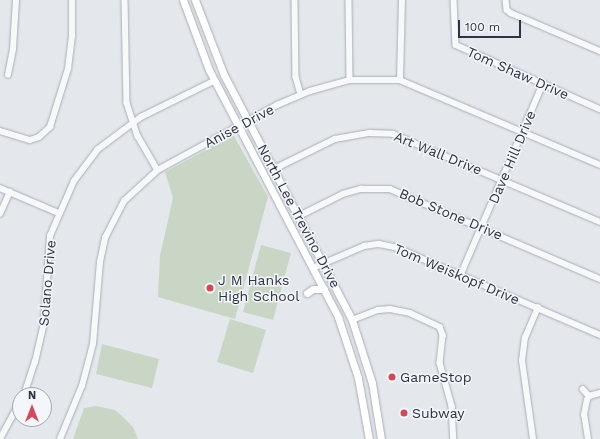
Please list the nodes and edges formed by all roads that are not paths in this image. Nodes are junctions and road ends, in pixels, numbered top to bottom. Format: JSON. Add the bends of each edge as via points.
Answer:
{"nodes":[{"id":1,"x":16,"y":0,"type":"edge"},
{"id":2,"x":72,"y":0,"type":"edge"},
{"id":3,"x":125,"y":0,"type":"edge"},
{"id":4,"x":183,"y":0,"type":"edge"},
{"id":5,"x":195,"y":0,"type":"edge"},
{"id":6,"x":295,"y":0,"type":"edge"},
{"id":7,"x":348,"y":0,"type":"edge"},
{"id":8,"x":402,"y":0,"type":"edge"},
{"id":9,"x":454,"y":0,"type":"edge"},
{"id":10,"x":506,"y":0,"type":"edge"},
{"id":11,"x":208,"y":37,"type":"junction"},
{"id":12,"x":197,"y":43,"type":"junction"},
{"id":13,"x":600,"y":51,"type":"edge"},
{"id":14,"x":8,"y":75,"type":"dead end"},
{"id":15,"x":350,"y":80,"type":"junction"},
{"id":16,"x":400,"y":80,"type":"junction"},
{"id":17,"x":214,"y":82,"type":"junction"},
{"id":18,"x":543,"y":84,"type":"junction"},
{"id":19,"x":301,"y":94,"type":"junction"},
{"id":20,"x":600,"y":108,"type":"edge"},
{"id":21,"x":248,"y":122,"type":"junction"},
{"id":22,"x":133,"y":123,"type":"junction"},
{"id":23,"x":237,"y":127,"type":"junction"},
{"id":24,"x":0,"y":131,"type":"edge"},
{"id":25,"x":523,"y":131,"type":"junction"},
{"id":26,"x":600,"y":165,"type":"edge"},
{"id":27,"x":274,"y":169,"type":"junction"},
{"id":28,"x":158,"y":170,"type":"junction"},
{"id":29,"x":502,"y":179,"type":"junction"},
{"id":30,"x":0,"y":188,"type":"edge"},
{"id":31,"x":10,"y":192,"type":"junction"},
{"id":32,"x":0,"y":214,"type":"edge"},
{"id":33,"x":59,"y":214,"type":"junction"},
{"id":34,"x":299,"y":216,"type":"junction"},
{"id":35,"x":600,"y":222,"type":"edge"},
{"id":36,"x":481,"y":227,"type":"junction"},
{"id":37,"x":324,"y":264,"type":"junction"},
{"id":38,"x":313,"y":268,"type":"junction"},
{"id":39,"x":461,"y":274,"type":"junction"},
{"id":40,"x":600,"y":279,"type":"edge"},
{"id":41,"x":324,"y":289,"type":"junction"},
{"id":42,"x":307,"y":293,"type":"dead end"},
{"id":43,"x":538,"y":308,"type":"junction"},
{"id":44,"x":352,"y":320,"type":"junction"},
{"id":45,"x":600,"y":335,"type":"edge"},
{"id":46,"x":364,"y":354,"type":"junction"},
{"id":47,"x":352,"y":359,"type":"junction"},
{"id":48,"x":26,"y":387,"type":"edge"},
{"id":49,"x":584,"y":389,"type":"dead end"},
{"id":50,"x":600,"y":394,"type":"edge"},
{"id":51,"x":589,"y":396,"type":"junction"},
{"id":52,"x":12,"y":417,"type":"edge"},
{"id":53,"x":0,"y":439,"type":"edge"},
{"id":54,"x":60,"y":439,"type":"edge"},
{"id":55,"x":369,"y":439,"type":"edge"},
{"id":56,"x":381,"y":439,"type":"edge"},
{"id":57,"x":454,"y":439,"type":"edge"},
{"id":58,"x":533,"y":439,"type":"edge"},
{"id":59,"x":588,"y":439,"type":"edge"}],
"edges":[{"from":1,"to":14,"type":"street","via":[[14,38]]},
{"from":2,"to":24,"type":"street","via":[[72,36],[68,69],[50,127],[39,137],[30,140]]},
{"from":3,"to":22,"type":"street","via":[[126,94]]},
{"from":4,"to":12,"type":"main road","name":"North Lee Trevino Drive"},
{"from":5,"to":11,"type":"main road","name":"North Lee Trevino Drive"},
{"from":6,"to":19,"type":"street","via":[[296,77]]},
{"from":7,"to":15,"type":"street"},
{"from":8,"to":16,"type":"street"},
{"from":9,"to":18,"type":"street","name":"Tom Shaw Drive","via":[[456,45]]},
{"from":10,"to":13,"type":"street","via":[[507,10],[511,13]]},
{"from":11,"to":12,"type":"main road"},
{"from":11,"to":21,"type":"main road","name":"North Lee Trevino Drive"},
{"from":12,"to":17,"type":"main road","name":"North Lee Trevino Drive"},
{"from":15,"to":16,"type":"street","name":"Anise Drive"},
{"from":15,"to":19,"type":"street","name":"Anise Drive"},
{"from":16,"to":25,"type":"street","name":"Anise Drive"},
{"from":17,"to":22,"type":"street","name":"Solano Drive","via":[[157,108]]},
{"from":17,"to":23,"type":"main road","name":"North Lee Trevino Drive"},
{"from":18,"to":20,"type":"street","name":"Tom Shaw Drive"},
{"from":18,"to":25,"type":"street","name":"Dave Hill Drive"},
{"from":19,"to":21,"type":"street","name":"Anise Drive"},
{"from":21,"to":23,"type":"street","name":"Anise Drive"},
{"from":21,"to":27,"type":"main road","name":"North Lee Trevino Drive"},
{"from":22,"to":28,"type":"street"},
{"from":22,"to":33,"type":"street","name":"Solano Drive","via":[[88,160],[74,181]]},
{"from":23,"to":28,"type":"street","name":"Anise Drive"},
{"from":23,"to":38,"type":"main road","name":"North Lee Trevino Drive"},
{"from":25,"to":26,"type":"street","name":"Anise Drive"},
{"from":25,"to":29,"type":"street","name":"Dave Hill Drive"},
{"from":27,"to":29,"type":"street","name":"Art Wall Drive","via":[[322,143],[350,135],[383,133],[410,139]]},
{"from":27,"to":34,"type":"main road","name":"North Lee Trevino Drive"},
{"from":28,"to":54,"type":"street","name":"Anise Drive","via":[[124,201],[107,230],[100,262],[93,344],[82,386]]},
{"from":29,"to":35,"type":"street","name":"Art Wall Drive"},
{"from":29,"to":36,"type":"street","name":"Dave Hill Drive"},
{"from":30,"to":31,"type":"street"},
{"from":31,"to":32,"type":"street"},
{"from":31,"to":33,"type":"street"},
{"from":33,"to":48,"type":"street","name":"Solano Drive","via":[[49,243],[46,307],[40,342]]},
{"from":34,"to":36,"type":"street","name":"Bob Stone Drive","via":[[343,194],[380,187],[398,191]]},
{"from":34,"to":37,"type":"main road","name":"North Lee Trevino Drive"},
{"from":36,"to":39,"type":"street","name":"Dave Hill Drive"},
{"from":36,"to":40,"type":"street","name":"Bob Stone Drive"},
{"from":37,"to":38,"type":"street","name":"Tom Weiskopf Drive"},
{"from":37,"to":39,"type":"street","name":"Tom Weiskopf Drive","via":[[352,249],[379,244],[402,249]]},
{"from":37,"to":44,"type":"main road","name":"North Lee Trevino Drive"},
{"from":38,"to":41,"type":"main road","name":"North Lee Trevino Drive"},
{"from":39,"to":43,"type":"street","name":"Tom Weiskopf Drive"},
{"from":41,"to":42,"type":"main road","via":[[313,289]]},
{"from":41,"to":47,"type":"main road","name":"North Lee Trevino Drive","via":[[338,317]]},
{"from":43,"to":45,"type":"street","name":"Tom Weiskopf Drive"},
{"from":43,"to":58,"type":"street","via":[[525,338],[522,361]]},
{"from":44,"to":46,"type":"main road","name":"North Lee Trevino Drive"},
{"from":44,"to":57,"type":"street","via":[[378,310],[390,309],[410,313],[441,329],[443,335],[440,363],[452,406]]},
{"from":46,"to":47,"type":"main road"},
{"from":46,"to":56,"type":"main road","name":"North Lee Trevino Drive"},
{"from":47,"to":55,"type":"main road","name":"North Lee Trevino Drive","via":[[363,400]]},
{"from":49,"to":51,"type":"street"},
{"from":50,"to":51,"type":"street"},
{"from":51,"to":59,"type":"street","via":[[584,415]]},
{"from":52,"to":53,"type":"street"}]}
